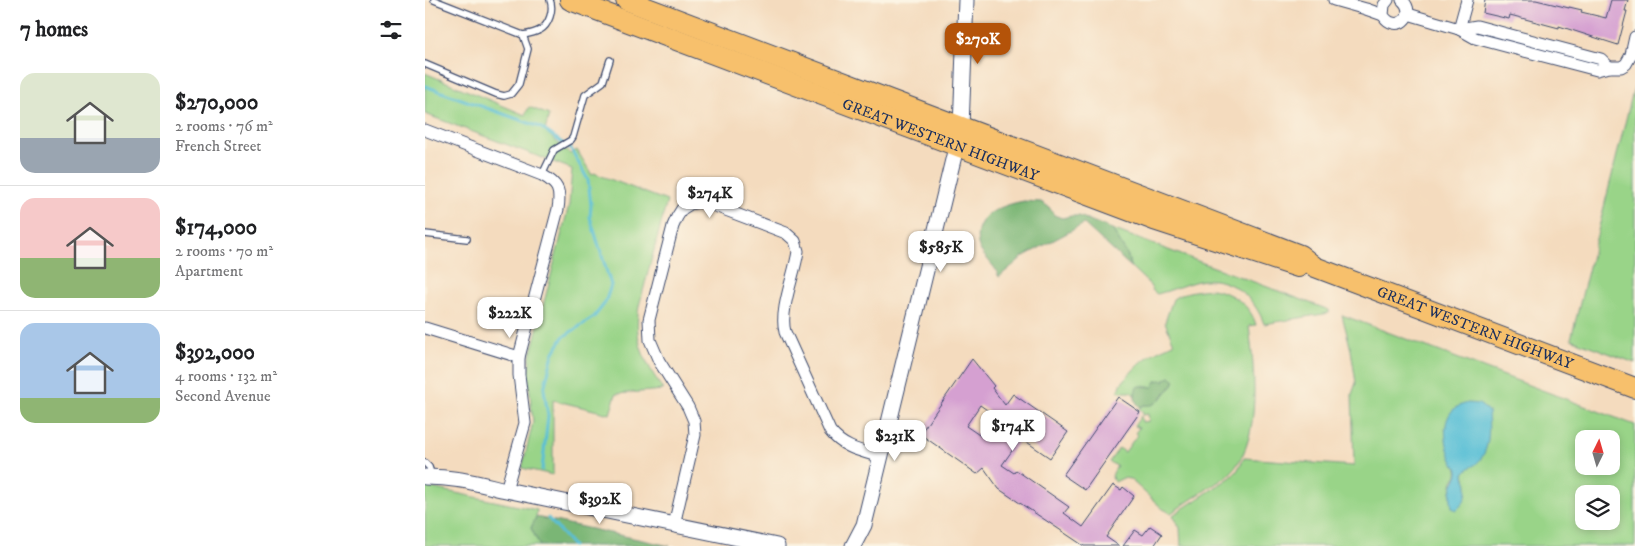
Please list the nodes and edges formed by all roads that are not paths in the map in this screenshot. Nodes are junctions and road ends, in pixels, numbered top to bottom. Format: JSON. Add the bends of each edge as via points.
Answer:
{"nodes":[{"id":1,"x":434,"y":0,"type":"edge"},
{"id":2,"x":550,"y":0,"type":"edge"},
{"id":3,"x":570,"y":0,"type":"edge"},
{"id":4,"x":625,"y":0,"type":"edge"},
{"id":5,"x":966,"y":0,"type":"edge"},
{"id":6,"x":1334,"y":0,"type":"edge"},
{"id":7,"x":1388,"y":0,"type":"edge"},
{"id":8,"x":1402,"y":0,"type":"edge"},
{"id":9,"x":1467,"y":0,"type":"edge"},
{"id":10,"x":1408,"y":14,"type":"junction"},
{"id":11,"x":1383,"y":15,"type":"junction"},
{"id":12,"x":1459,"y":28,"type":"junction"},
{"id":13,"x":523,"y":35,"type":"junction"},
{"id":14,"x":1635,"y":38,"type":"edge"},
{"id":15,"x":610,"y":60,"type":"dead end"},
{"id":16,"x":425,"y":64,"type":"edge"},
{"id":17,"x":425,"y":130,"type":"edge"},
{"id":18,"x":959,"y":136,"type":"junction"},
{"id":19,"x":544,"y":171,"type":"junction"},
{"id":20,"x":425,"y":234,"type":"edge"},
{"id":21,"x":467,"y":239,"type":"dead end"},
{"id":22,"x":425,"y":328,"type":"edge"},
{"id":23,"x":519,"y":357,"type":"junction"},
{"id":24,"x":1635,"y":388,"type":"edge"},
{"id":25,"x":881,"y":457,"type":"junction"},
{"id":26,"x":425,"y":463,"type":"edge"},
{"id":27,"x":429,"y":477,"type":"edge"},
{"id":28,"x":506,"y":490,"type":"junction"},
{"id":29,"x":864,"y":524,"type":"junction"},
{"id":30,"x":674,"y":525,"type":"junction"},
{"id":31,"x":777,"y":546,"type":"edge"},
{"id":32,"x":853,"y":546,"type":"edge"},
{"id":33,"x":864,"y":546,"type":"edge"}],
"edges":[{"from":1,"to":13,"type":"lane"},
{"from":2,"to":13,"type":"lane","via":[[552,10],[545,27]]},
{"from":3,"to":18,"type":"highway","name":"GREAT WESTERN HIGHWAY"},
{"from":4,"to":18,"type":"highway","name":"GREAT WESTERN HIGHWAY"},
{"from":5,"to":18,"type":"street"},
{"from":6,"to":11,"type":"street"},
{"from":7,"to":11,"type":"street"},
{"from":8,"to":10,"type":"street"},
{"from":9,"to":12,"type":"street"},
{"from":10,"to":11,"type":"street","via":[[1396,24]]},
{"from":10,"to":12,"type":"street"},
{"from":12,"to":14,"type":"street","via":[[1477,26],[1601,59],[1609,67],[1626,64]]},
{"from":13,"to":16,"type":"lane","via":[[528,49],[519,84],[511,94],[496,94]]},
{"from":15,"to":19,"type":"lane","via":[[603,82],[585,95],[574,135],[554,150]]},
{"from":17,"to":19,"type":"street"},
{"from":18,"to":24,"type":"highway","name":"GREAT WESTERN HIGHWAY","via":[[1154,220],[1296,267],[1315,267]]},
{"from":18,"to":25,"type":"street"},
{"from":19,"to":23,"type":"street","via":[[560,195]]},
{"from":20,"to":21,"type":"lane"},
{"from":22,"to":23,"type":"street"},
{"from":23,"to":28,"type":"street","via":[[525,423]]},
{"from":25,"to":29,"type":"street"},
{"from":25,"to":30,"type":"street","via":[[849,448],[830,431],[785,332],[784,311],[798,251],[795,241],[786,234],[710,204],[690,204],[679,212],[673,226],[648,326],[659,361],[692,413],[695,427]]},
{"from":26,"to":27,"type":"lane","via":[[429,467]]},
{"from":27,"to":28,"type":"street","via":[[467,480]]},
{"from":28,"to":30,"type":"street"},
{"from":29,"to":32,"type":"street"},
{"from":29,"to":33,"type":"street"},
{"from":30,"to":31,"type":"street"}]}
